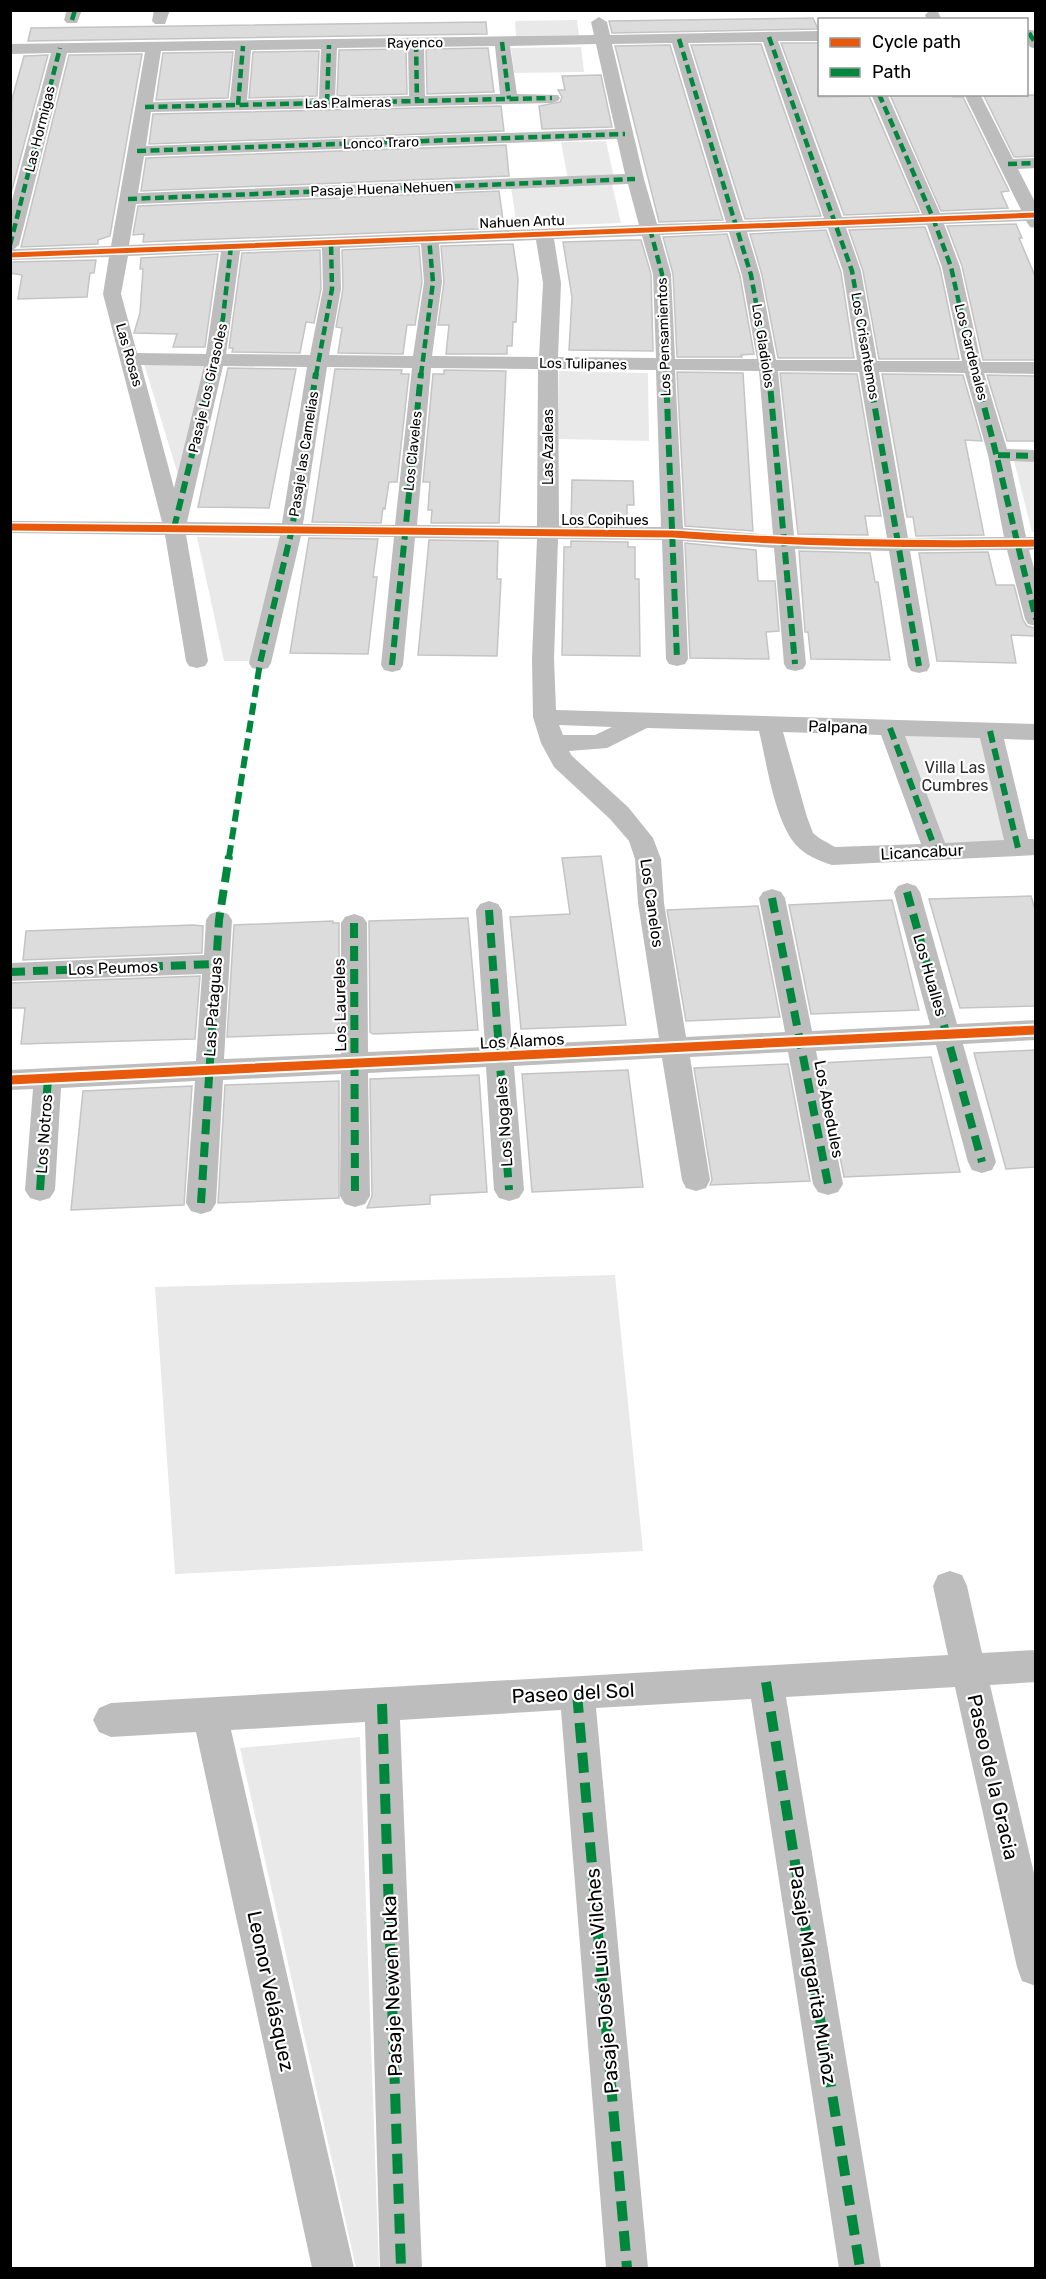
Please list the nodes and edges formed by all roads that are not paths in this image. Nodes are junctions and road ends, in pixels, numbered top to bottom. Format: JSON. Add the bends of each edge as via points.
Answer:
{"nodes":[{"id":1,"x":599,"y":22,"type":"dead end"},
{"id":2,"x":818,"y":36,"type":"edge"},
{"id":3,"x":769,"y":37,"type":"junction"},
{"id":4,"x":679,"y":39,"type":"junction"},
{"id":5,"x":603,"y":40,"type":"junction"},
{"id":6,"x":502,"y":42,"type":"junction"},
{"id":7,"x":416,"y":43,"type":"junction"},
{"id":8,"x":329,"y":45,"type":"junction"},
{"id":9,"x":243,"y":46,"type":"junction"},
{"id":10,"x":154,"y":47,"type":"junction"},
{"id":11,"x":60,"y":48,"type":"junction"},
{"id":12,"x":10,"y":49,"type":"edge"},
{"id":13,"x":880,"y":96,"type":"edge"},
{"id":14,"x":973,"y":96,"type":"edge"},
{"id":15,"x":552,"y":98,"type":"dead end"},
{"id":16,"x":509,"y":99,"type":"junction"},
{"id":17,"x":417,"y":101,"type":"junction"},
{"id":18,"x":327,"y":103,"type":"junction"},
{"id":19,"x":238,"y":105,"type":"junction"},
{"id":20,"x":145,"y":107,"type":"junction"},
{"id":21,"x":625,"y":134,"type":"junction"},
{"id":22,"x":137,"y":151,"type":"junction"},
{"id":23,"x":1035,"y":163,"type":"edge"},
{"id":24,"x":1008,"y":164,"type":"junction"},
{"id":25,"x":635,"y":180,"type":"junction"},
{"id":26,"x":128,"y":199,"type":"junction"},
{"id":27,"x":933,"y":218,"type":"junction"},
{"id":28,"x":1034,"y":218,"type":"edge"},
{"id":29,"x":835,"y":222,"type":"junction"},
{"id":30,"x":736,"y":226,"type":"junction"},
{"id":31,"x":650,"y":229,"type":"junction"},
{"id":32,"x":544,"y":235,"type":"junction"},
{"id":33,"x":429,"y":238,"type":"junction"},
{"id":34,"x":331,"y":242,"type":"junction"},
{"id":35,"x":10,"y":245,"type":"edge"},
{"id":36,"x":231,"y":246,"type":"junction"},
{"id":37,"x":119,"y":251,"type":"junction"},
{"id":38,"x":10,"y":255,"type":"edge"},
{"id":39,"x":131,"y":359,"type":"junction"},
{"id":40,"x":217,"y":360,"type":"junction"},
{"id":41,"x":318,"y":361,"type":"junction"},
{"id":42,"x":422,"y":362,"type":"junction"},
{"id":43,"x":548,"y":364,"type":"junction"},
{"id":44,"x":664,"y":365,"type":"junction"},
{"id":45,"x":768,"y":366,"type":"junction"},
{"id":46,"x":868,"y":367,"type":"junction"},
{"id":47,"x":973,"y":368,"type":"junction"},
{"id":48,"x":1035,"y":368,"type":"edge"},
{"id":49,"x":998,"y":455,"type":"junction"},
{"id":50,"x":1035,"y":456,"type":"edge"},
{"id":51,"x":10,"y":527,"type":"edge"},
{"id":52,"x":174,"y":528,"type":"junction"},
{"id":53,"x":292,"y":530,"type":"junction"},
{"id":54,"x":405,"y":531,"type":"junction"},
{"id":55,"x":548,"y":533,"type":"junction"},
{"id":56,"x":673,"y":534,"type":"junction"},
{"id":57,"x":783,"y":542,"type":"junction"},
{"id":58,"x":1026,"y":543,"type":"edge"},
{"id":59,"x":900,"y":545,"type":"junction"},
{"id":60,"x":1035,"y":619,"type":"edge"},
{"id":61,"x":677,"y":659,"type":"dead end"},
{"id":62,"x":197,"y":661,"type":"dead end"},
{"id":63,"x":260,"y":663,"type":"dead end"},
{"id":64,"x":795,"y":664,"type":"dead end"},
{"id":65,"x":392,"y":665,"type":"dead end"},
{"id":66,"x":919,"y":666,"type":"dead end"},
{"id":67,"x":769,"y":725,"type":"junction"},
{"id":68,"x":890,"y":728,"type":"junction"},
{"id":69,"x":549,"y":730,"type":"junction"},
{"id":70,"x":990,"y":731,"type":"junction"},
{"id":71,"x":1035,"y":732,"type":"edge"},
{"id":72,"x":1027,"y":847,"type":"edge"},
{"id":73,"x":936,"y":851,"type":"junction"},
{"id":74,"x":907,"y":892,"type":"dead end"},
{"id":75,"x":772,"y":898,"type":"dead end"},
{"id":76,"x":489,"y":910,"type":"dead end"},
{"id":77,"x":219,"y":920,"type":"dead end"},
{"id":78,"x":354,"y":923,"type":"dead end"},
{"id":79,"x":216,"y":964,"type":"junction"},
{"id":80,"x":10,"y":972,"type":"edge"},
{"id":81,"x":1035,"y":1030,"type":"edge"},
{"id":82,"x":947,"y":1034,"type":"junction"},
{"id":83,"x":800,"y":1041,"type":"junction"},
{"id":84,"x":674,"y":1049,"type":"junction"},
{"id":85,"x":499,"y":1057,"type":"junction"},
{"id":86,"x":355,"y":1063,"type":"junction"},
{"id":87,"x":209,"y":1070,"type":"junction"},
{"id":88,"x":48,"y":1078,"type":"junction"},
{"id":89,"x":10,"y":1080,"type":"edge"},
{"id":90,"x":982,"y":1162,"type":"dead end"},
{"id":91,"x":696,"y":1180,"type":"dead end"},
{"id":92,"x":828,"y":1184,"type":"dead end"},
{"id":93,"x":40,"y":1190,"type":"dead end"},
{"id":94,"x":509,"y":1190,"type":"dead end"},
{"id":95,"x":355,"y":1196,"type":"dead end"},
{"id":96,"x":201,"y":1203,"type":"dead end"},
{"id":97,"x":950,"y":1586,"type":"dead end"},
{"id":98,"x":1035,"y":1666,"type":"edge"},
{"id":99,"x":969,"y":1670,"type":"junction"},
{"id":100,"x":766,"y":1682,"type":"junction"},
{"id":101,"x":577,"y":1693,"type":"junction"},
{"id":102,"x":382,"y":1704,"type":"junction"},
{"id":103,"x":210,"y":1714,"type":"junction"},
{"id":104,"x":111,"y":1720,"type":"dead end"},
{"id":105,"x":1035,"y":1967,"type":"edge"},
{"id":106,"x":333,"y":2268,"type":"edge"},
{"id":107,"x":401,"y":2268,"type":"edge"},
{"id":108,"x":627,"y":2268,"type":"edge"},
{"id":109,"x":860,"y":2268,"type":"edge"}],
"edges":[{"from":1,"to":5,"type":"street","name":"Los Pensamientos"},
{"from":2,"to":3,"type":"street","name":"Rayenco"},
{"from":3,"to":4,"type":"street","name":"Rayenco"},
{"from":3,"to":29,"type":"street","name":"Los Crisantemos"},
{"from":4,"to":5,"type":"street","name":"Rayenco"},
{"from":4,"to":30,"type":"street","name":"Los Gladiolos"},
{"from":5,"to":6,"type":"street","name":"Rayenco"},
{"from":5,"to":21,"type":"street","name":"Los Pensamientos"},
{"from":6,"to":7,"type":"street","name":"Rayenco"},
{"from":6,"to":16,"type":"street"},
{"from":7,"to":8,"type":"street","name":"Rayenco"},
{"from":7,"to":17,"type":"street"},
{"from":8,"to":9,"type":"street","name":"Rayenco"},
{"from":8,"to":18,"type":"street"},
{"from":9,"to":10,"type":"street","name":"Rayenco"},
{"from":9,"to":19,"type":"street"},
{"from":10,"to":11,"type":"street","name":"Rayenco"},
{"from":10,"to":20,"type":"street","name":"Las Rosas"},
{"from":11,"to":12,"type":"street","name":"Rayenco"},
{"from":11,"to":35,"type":"street","name":"Las Hormigas"},
{"from":13,"to":27,"type":"street","name":"Los Cardenales"},
{"from":14,"to":24,"type":"street"},
{"from":15,"to":16,"type":"street","name":"Las Palmeras"},
{"from":16,"to":17,"type":"street","name":"Las Palmeras"},
{"from":17,"to":18,"type":"street","name":"Las Palmeras"},
{"from":18,"to":19,"type":"street","name":"Las Palmeras"},
{"from":19,"to":20,"type":"street","name":"Las Palmeras"},
{"from":20,"to":22,"type":"street","name":"Las Rosas"},
{"from":21,"to":22,"type":"street","name":"Lonco Traro"},
{"from":21,"to":25,"type":"street","name":"Los Pensamientos"},
{"from":22,"to":26,"type":"street","name":"Las Rosas"},
{"from":23,"to":24,"type":"street"},
{"from":24,"to":28,"type":"street"},
{"from":25,"to":26,"type":"street","name":"Pasaje Huena Nehuen"},
{"from":25,"to":31,"type":"street","name":"Los Pensamientos"},
{"from":26,"to":37,"type":"street","name":"Las Rosas"},
{"from":27,"to":28,"type":"street","name":"Nahuen Antu"},
{"from":27,"to":29,"type":"street","name":"Nahuen Antu"},
{"from":27,"to":47,"type":"street","name":"Los Cardenales","via":[[951,267]]},
{"from":29,"to":30,"type":"street","name":"Nahuen Antu"},
{"from":29,"to":46,"type":"street","name":"Los Crisantemos","via":[[852,271]]},
{"from":30,"to":31,"type":"street","name":"Nahuen Antu"},
{"from":30,"to":45,"type":"street","name":"Los Gladiolos","via":[[751,275]]},
{"from":31,"to":32,"type":"street","name":"Nahuen Antu"},
{"from":31,"to":44,"type":"street","name":"Los Pensamientos","via":[[662,274]]},
{"from":32,"to":33,"type":"street","name":"Nahuen Antu"},
{"from":32,"to":43,"type":"street","name":"Las Azaleas","via":[[552,283]]},
{"from":33,"to":34,"type":"street","name":"Nahuen Antu"},
{"from":33,"to":42,"type":"street","name":"Los Claveles","via":[[433,282]]},
{"from":34,"to":36,"type":"street","name":"Nahuen Antu"},
{"from":34,"to":41,"type":"street","name":"Pasaje las Camelias","via":[[332,289]]},
{"from":36,"to":37,"type":"street","name":"Nahuen Antu"},
{"from":36,"to":40,"type":"street","name":"Pasaje Los Girasoles"},
{"from":37,"to":38,"type":"street","name":"Nahuen Antu"},
{"from":37,"to":39,"type":"street","name":"Las Rosas","via":[[112,294]]},
{"from":39,"to":40,"type":"street","name":"Los Tulipanes"},
{"from":39,"to":52,"type":"street","name":"Las Rosas"},
{"from":40,"to":41,"type":"street","name":"Los Tulipanes"},
{"from":40,"to":52,"type":"street","name":"Pasaje Los Girasoles"},
{"from":41,"to":42,"type":"street","name":"Los Tulipanes"},
{"from":41,"to":53,"type":"street","name":"Pasaje las Camelias"},
{"from":42,"to":43,"type":"street","name":"Los Tulipanes"},
{"from":42,"to":54,"type":"street","name":"Los Claveles"},
{"from":43,"to":44,"type":"street","name":"Los Tulipanes"},
{"from":43,"to":55,"type":"street","name":"Las Azaleas"},
{"from":44,"to":45,"type":"street","name":"Los Tulipanes"},
{"from":44,"to":56,"type":"street","name":"Los Pensamientos"},
{"from":45,"to":46,"type":"street","name":"Los Tulipanes"},
{"from":45,"to":57,"type":"street","name":"Los Gladiolos"},
{"from":46,"to":47,"type":"street","name":"Los Tulipanes"},
{"from":46,"to":59,"type":"street","name":"Los Crisantemos"},
{"from":47,"to":48,"type":"street","name":"Los Tulipanes"},
{"from":47,"to":49,"type":"street","name":"Los Cardenales"},
{"from":49,"to":50,"type":"street"},
{"from":49,"to":58,"type":"street","name":"Los Cardenales"},
{"from":51,"to":52,"type":"street","name":"Los Copihues"},
{"from":52,"to":53,"type":"street","name":"Los Copihues"},
{"from":52,"to":62,"type":"street","name":"Las Rosas"},
{"from":53,"to":54,"type":"street","name":"Los Copihues"},
{"from":53,"to":63,"type":"street","name":"Pasaje las Camelias"},
{"from":54,"to":55,"type":"street","name":"Los Copihues"},
{"from":54,"to":65,"type":"street","name":"Los Claveles"},
{"from":55,"to":56,"type":"street","name":"Los Copihues"},
{"from":55,"to":69,"type":"street","name":"Las Azaleas","via":[[543,659]]},
{"from":56,"to":57,"type":"street","name":"Los Copihues"},
{"from":56,"to":61,"type":"street","name":"Los Pensamientos"},
{"from":57,"to":59,"type":"street","name":"Los Copihues"},
{"from":57,"to":64,"type":"street","name":"Los Gladiolos"},
{"from":58,"to":59,"type":"street","name":"Los Copihues"},
{"from":58,"to":60,"type":"street","name":"Los Cardenales"},
{"from":59,"to":66,"type":"street","name":"Los Crisantemos"},
{"from":67,"to":68,"type":"street","name":"Palpana"},
{"from":67,"to":69,"type":"street","name":"Palpana","via":[[641,722],[599,743]]},
{"from":67,"to":73,"type":"street","name":"Licancabur","via":[[799,830],[812,846],[832,856]]},
{"from":68,"to":70,"type":"street","name":"Palpana"},
{"from":68,"to":73,"type":"street"},
{"from":69,"to":84,"type":"street","name":"Los Canelos","via":[[563,761],[640,838],[648,859]]},
{"from":70,"to":71,"type":"street","name":"Palpana"},
{"from":70,"to":72,"type":"street"},
{"from":72,"to":73,"type":"street","name":"Licancabur"},
{"from":74,"to":82,"type":"street","name":"Los Hualles"},
{"from":75,"to":83,"type":"street","name":"Los Abedules"},
{"from":76,"to":85,"type":"street","name":"Los Nogales"},
{"from":77,"to":79,"type":"street","name":"Las Pataguas"},
{"from":78,"to":86,"type":"street","name":"Los Laureles"},
{"from":79,"to":80,"type":"street","name":"Los Peumos"},
{"from":79,"to":87,"type":"street","name":"Las Pataguas"},
{"from":81,"to":82,"type":"street","name":"Los Álamos"},
{"from":82,"to":83,"type":"street","name":"Los Álamos"},
{"from":82,"to":90,"type":"street","name":"Los Hualles"},
{"from":83,"to":84,"type":"street","name":"Los Álamos"},
{"from":83,"to":92,"type":"street","name":"Los Abedules"},
{"from":84,"to":85,"type":"street","name":"Los Álamos"},
{"from":84,"to":91,"type":"street","name":"Los Canelos"},
{"from":85,"to":86,"type":"street","name":"Los Álamos"},
{"from":85,"to":94,"type":"street","name":"Los Nogales"},
{"from":86,"to":87,"type":"street","name":"Los Álamos"},
{"from":86,"to":95,"type":"street","name":"Los Laureles"},
{"from":87,"to":88,"type":"street","name":"Los Álamos"},
{"from":87,"to":96,"type":"street","name":"Las Pataguas"},
{"from":88,"to":89,"type":"street","name":"Los Álamos"},
{"from":88,"to":93,"type":"street","name":"Los Notros"},
{"from":97,"to":99,"type":"street","name":"Paseo de la Gracia"},
{"from":98,"to":99,"type":"street","name":"Paseo del Sol"},
{"from":99,"to":100,"type":"street","name":"Paseo del Sol"},
{"from":99,"to":105,"type":"street","name":"Paseo de la Gracia"},
{"from":100,"to":101,"type":"street","name":"Paseo del Sol"},
{"from":100,"to":109,"type":"street","name":"Pasaje Margarita Muñoz"},
{"from":101,"to":102,"type":"street","name":"Paseo del Sol"},
{"from":101,"to":108,"type":"street","name":"Pasaje José Luis Vilches"},
{"from":102,"to":103,"type":"street","name":"Paseo del Sol"},
{"from":102,"to":107,"type":"street","name":"Pasaje Newen Ruka"},
{"from":103,"to":104,"type":"street","name":"Paseo del Sol"},
{"from":103,"to":106,"type":"street","name":"Leonor Velásquez"}]}
